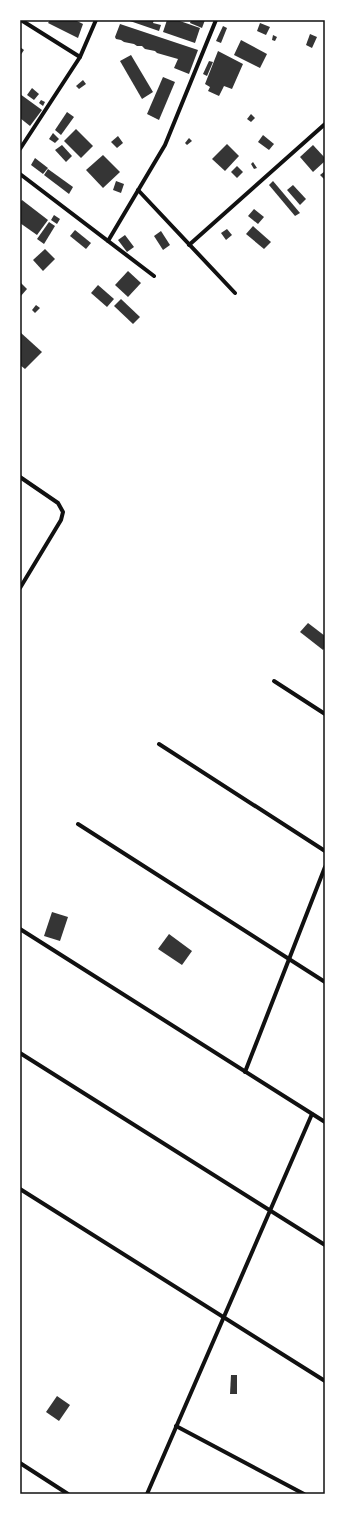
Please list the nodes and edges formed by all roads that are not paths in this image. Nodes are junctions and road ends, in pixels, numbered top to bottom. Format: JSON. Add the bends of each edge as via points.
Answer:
{"nodes":[{"id":1,"x":21,"y":20,"type":"edge"},
{"id":2,"x":96,"y":20,"type":"edge"},
{"id":3,"x":216,"y":20,"type":"edge"},
{"id":4,"x":80,"y":57,"type":"junction"},
{"id":5,"x":325,"y":124,"type":"edge"},
{"id":6,"x":20,"y":149,"type":"edge"},
{"id":7,"x":20,"y":174,"type":"edge"},
{"id":8,"x":138,"y":190,"type":"junction"},
{"id":9,"x":108,"y":241,"type":"junction"},
{"id":10,"x":190,"y":245,"type":"junction"},
{"id":11,"x":154,"y":276,"type":"dead end"},
{"id":12,"x":234,"y":293,"type":"dead end"},
{"id":13,"x":20,"y":477,"type":"edge"},
{"id":14,"x":20,"y":588,"type":"edge"},
{"id":15,"x":274,"y":682,"type":"dead end"},
{"id":16,"x":325,"y":714,"type":"edge"},
{"id":17,"x":159,"y":744,"type":"dead end"},
{"id":18,"x":78,"y":824,"type":"dead end"},
{"id":19,"x":325,"y":851,"type":"edge"},
{"id":20,"x":325,"y":868,"type":"edge"},
{"id":21,"x":20,"y":929,"type":"edge"},
{"id":22,"x":289,"y":959,"type":"junction"},
{"id":23,"x":325,"y":982,"type":"edge"},
{"id":24,"x":20,"y":1053,"type":"edge"},
{"id":25,"x":245,"y":1072,"type":"junction"},
{"id":26,"x":312,"y":1114,"type":"junction"},
{"id":27,"x":325,"y":1122,"type":"edge"},
{"id":28,"x":20,"y":1189,"type":"edge"},
{"id":29,"x":270,"y":1210,"type":"junction"},
{"id":30,"x":325,"y":1245,"type":"edge"},
{"id":31,"x":223,"y":1317,"type":"junction"},
{"id":32,"x":325,"y":1381,"type":"edge"},
{"id":33,"x":176,"y":1426,"type":"junction"},
{"id":34,"x":20,"y":1463,"type":"edge"},
{"id":35,"x":68,"y":1494,"type":"edge"},
{"id":36,"x":147,"y":1494,"type":"edge"},
{"id":37,"x":304,"y":1494,"type":"edge"}],
"edges":[{"from":1,"to":4,"type":"street"},
{"from":2,"to":4,"type":"street"},
{"from":3,"to":8,"type":"street","via":[[165,145]]},
{"from":4,"to":6,"type":"street"},
{"from":5,"to":10,"type":"street"},
{"from":7,"to":9,"type":"street"},
{"from":8,"to":9,"type":"street"},
{"from":8,"to":10,"type":"street"},
{"from":9,"to":11,"type":"street"},
{"from":10,"to":12,"type":"street"},
{"from":13,"to":14,"type":"street","via":[[58,503],[63,512],[61,520]]},
{"from":15,"to":16,"type":"street"},
{"from":17,"to":19,"type":"street"},
{"from":18,"to":22,"type":"street"},
{"from":20,"to":22,"type":"street"},
{"from":21,"to":25,"type":"street"},
{"from":22,"to":23,"type":"street"},
{"from":22,"to":25,"type":"street"},
{"from":24,"to":29,"type":"street"},
{"from":25,"to":26,"type":"street"},
{"from":26,"to":27,"type":"street"},
{"from":26,"to":29,"type":"street"},
{"from":28,"to":31,"type":"street"},
{"from":29,"to":30,"type":"street"},
{"from":29,"to":31,"type":"street"},
{"from":31,"to":32,"type":"street"},
{"from":31,"to":33,"type":"street"},
{"from":33,"to":36,"type":"street"},
{"from":33,"to":37,"type":"street"},
{"from":34,"to":35,"type":"street"}]}
